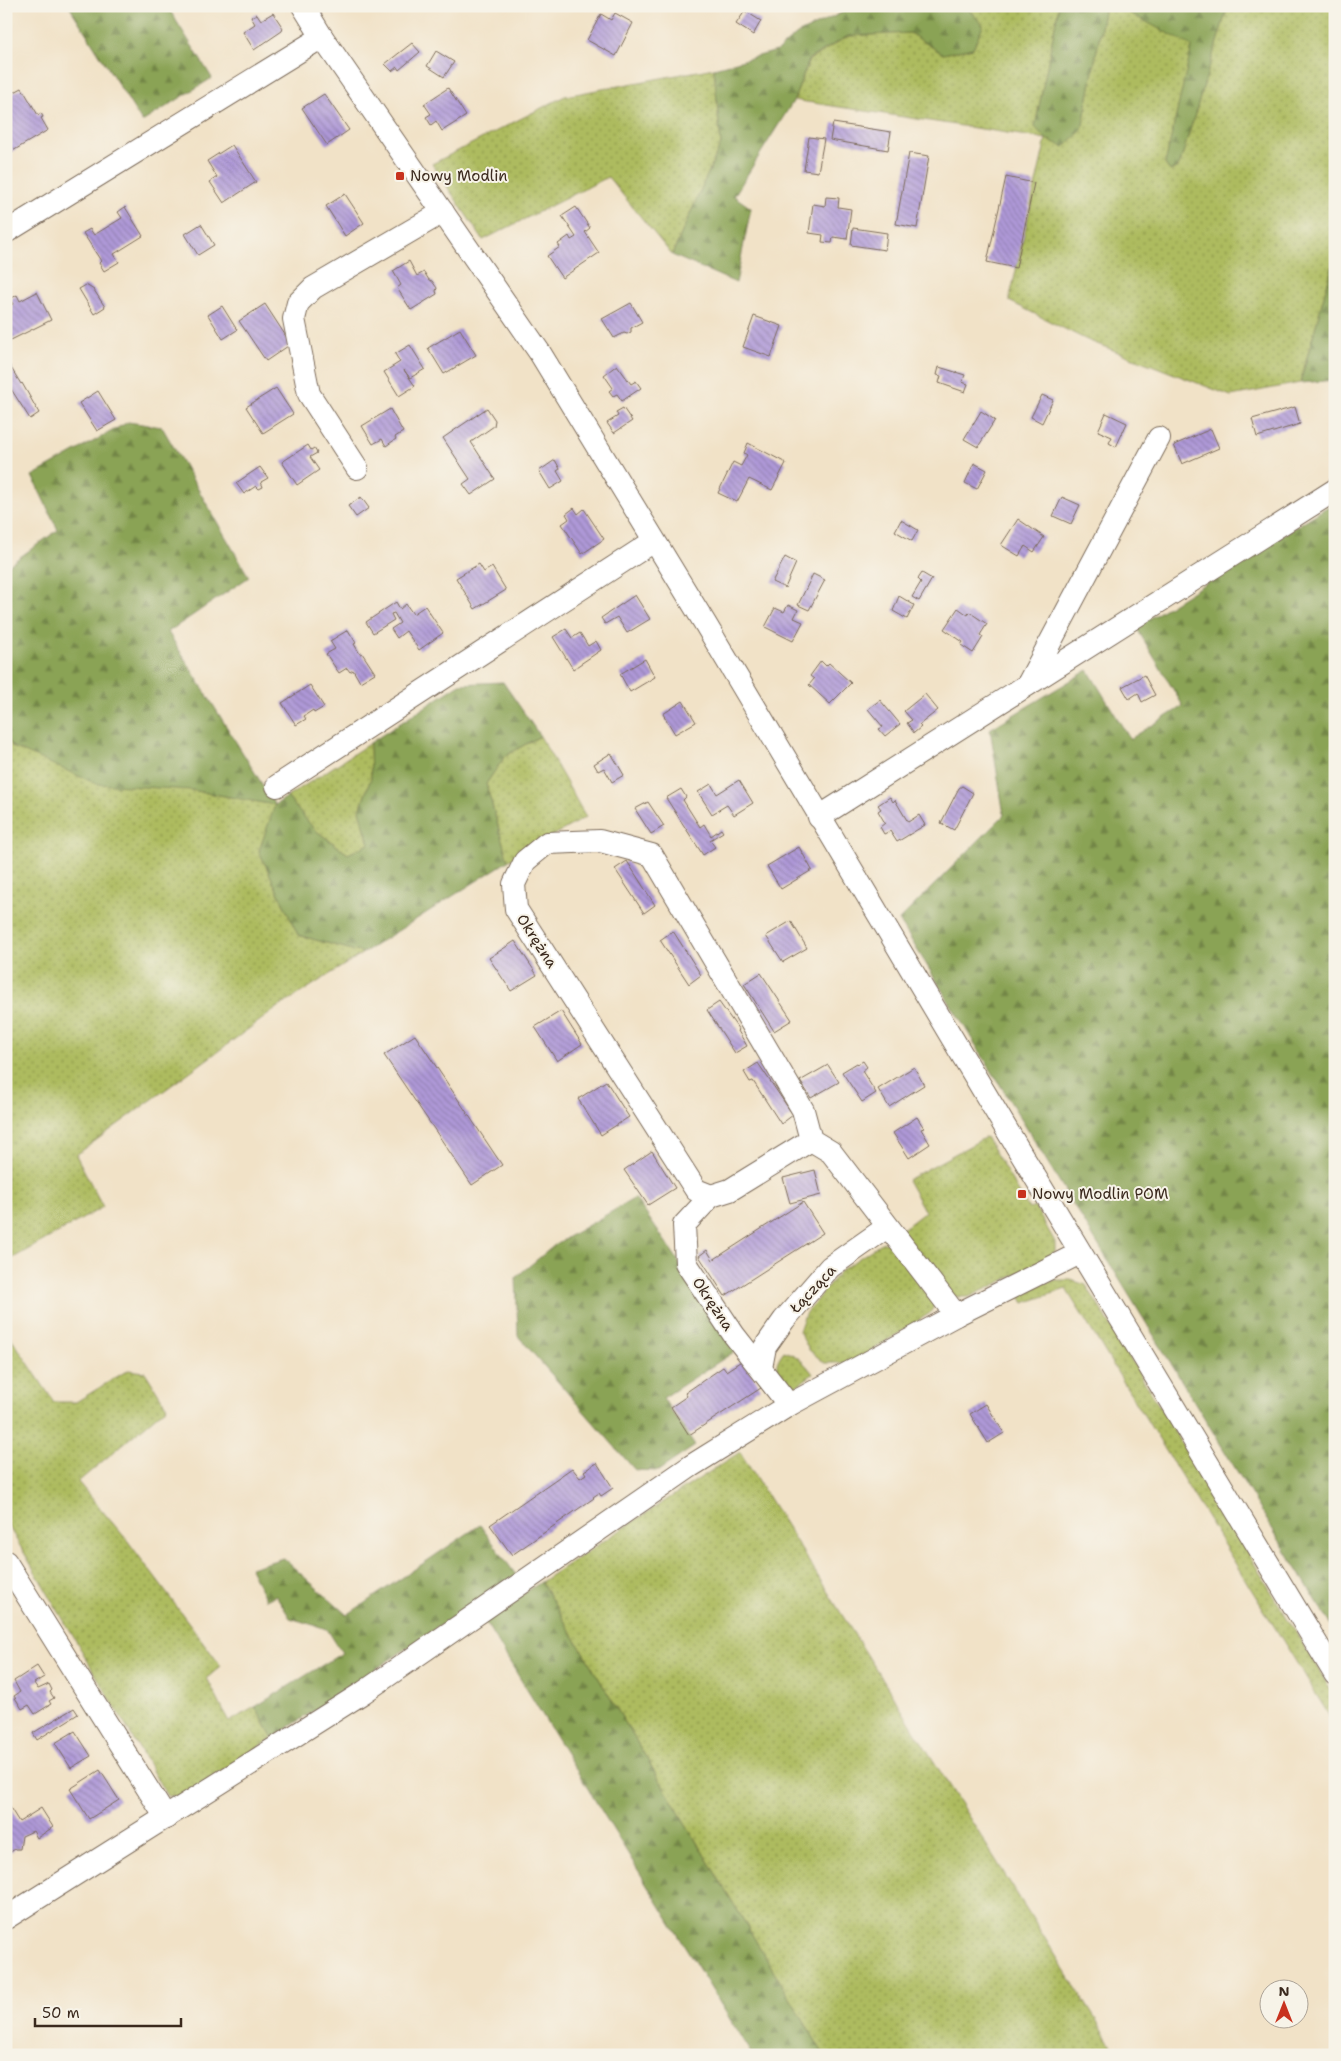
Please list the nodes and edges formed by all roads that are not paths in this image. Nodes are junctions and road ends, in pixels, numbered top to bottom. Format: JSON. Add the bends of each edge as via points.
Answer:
{"nodes":[{"id":1,"x":303,"y":6,"type":"edge"},
{"id":2,"x":322,"y":37,"type":"junction"},
{"id":3,"x":443,"y":212,"type":"junction"},
{"id":4,"x":6,"y":232,"type":"edge"},
{"id":5,"x":1159,"y":438,"type":"dead end"},
{"id":6,"x":357,"y":468,"type":"dead end"},
{"id":7,"x":1335,"y":490,"type":"edge"},
{"id":8,"x":654,"y":541,"type":"junction"},
{"id":9,"x":1028,"y":685,"type":"junction"},
{"id":10,"x":277,"y":786,"type":"dead end"},
{"id":11,"x":820,"y":817,"type":"junction"},
{"id":12,"x":812,"y":1140,"type":"junction"},
{"id":13,"x":711,"y":1196,"type":"junction"},
{"id":14,"x":887,"y":1227,"type":"junction"},
{"id":15,"x":1080,"y":1253,"type":"junction"},
{"id":16,"x":956,"y":1315,"type":"junction"},
{"id":17,"x":761,"y":1368,"type":"junction"},
{"id":18,"x":789,"y":1405,"type":"junction"},
{"id":19,"x":6,"y":1562,"type":"edge"},
{"id":20,"x":1335,"y":1674,"type":"edge"},
{"id":21,"x":166,"y":1818,"type":"junction"},
{"id":22,"x":6,"y":1918,"type":"edge"}],
"edges":[{"from":1,"to":2,"type":"street"},
{"from":2,"to":3,"type":"street"},
{"from":2,"to":4,"type":"street"},
{"from":3,"to":6,"type":"street","via":[[313,288],[298,303],[294,318],[309,394]]},
{"from":3,"to":8,"type":"street","via":[[540,353]]},
{"from":5,"to":9,"type":"street"},
{"from":7,"to":9,"type":"street"},
{"from":8,"to":10,"type":"street"},
{"from":8,"to":11,"type":"street"},
{"from":9,"to":11,"type":"street"},
{"from":11,"to":15,"type":"street"},
{"from":12,"to":13,"type":"street","name":"Okrężna","via":[[730,1190]]},
{"from":12,"to":13,"type":"street","name":"Okrężna","via":[[803,1110],[652,856],[600,841],[547,843],[525,861],[514,884],[516,909],[696,1190]]},
{"from":12,"to":14,"type":"street","via":[[831,1152]]},
{"from":13,"to":17,"type":"street","name":"Okrężna","via":[[684,1225],[686,1263],[734,1335]]},
{"from":14,"to":16,"type":"street"},
{"from":14,"to":17,"type":"street","name":"Łącząca","via":[[830,1267],[765,1347]]},
{"from":15,"to":16,"type":"street"},
{"from":15,"to":20,"type":"street"},
{"from":16,"to":18,"type":"street"},
{"from":17,"to":18,"type":"street","name":"Okrężna"},
{"from":18,"to":21,"type":"street","via":[[691,1466],[364,1692]]},
{"from":19,"to":21,"type":"street"},
{"from":21,"to":22,"type":"street"}]}
